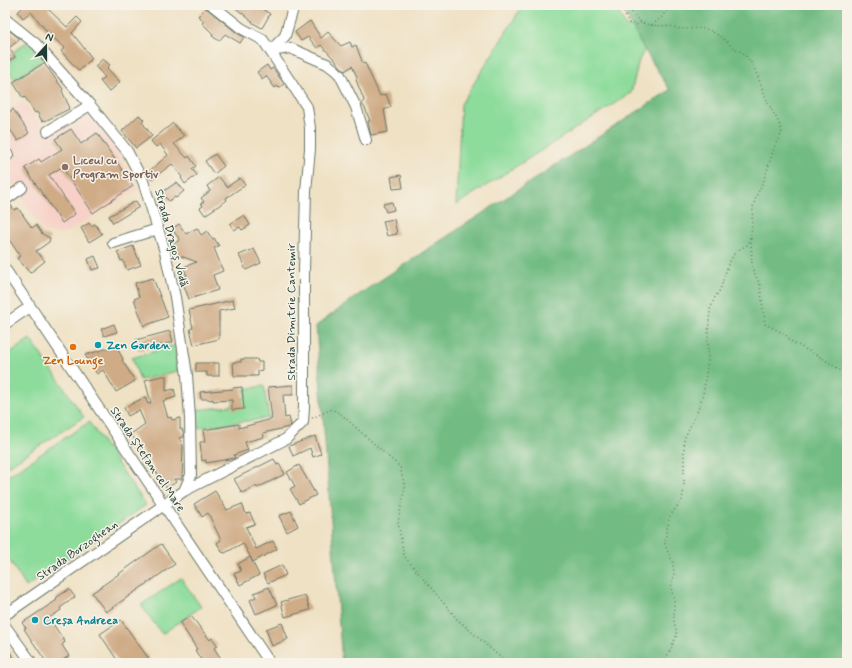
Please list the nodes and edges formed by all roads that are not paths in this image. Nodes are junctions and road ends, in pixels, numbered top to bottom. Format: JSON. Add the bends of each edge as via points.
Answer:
{"nodes":[{"id":1,"x":212,"y":5,"type":"edge"},
{"id":2,"x":294,"y":5,"type":"edge"},
{"id":3,"x":5,"y":18,"type":"edge"},
{"id":4,"x":270,"y":51,"type":"junction"},
{"id":5,"x":90,"y":105,"type":"junction"},
{"id":6,"x":48,"y":131,"type":"dead end"},
{"id":7,"x":366,"y":140,"type":"dead end"},
{"id":8,"x":22,"y":188,"type":"dead end"},
{"id":9,"x":5,"y":200,"type":"edge"},
{"id":10,"x":158,"y":229,"type":"junction"},
{"id":11,"x":113,"y":243,"type":"dead end"},
{"id":12,"x":5,"y":269,"type":"edge"},
{"id":13,"x":30,"y":307,"type":"junction"},
{"id":14,"x":5,"y":324,"type":"edge"},
{"id":15,"x":184,"y":491,"type":"junction"},
{"id":16,"x":164,"y":505,"type":"junction"},
{"id":17,"x":5,"y":615,"type":"edge"},
{"id":18,"x":5,"y":626,"type":"edge"},
{"id":19,"x":32,"y":663,"type":"edge"},
{"id":20,"x":270,"y":663,"type":"edge"}],
"edges":[{"from":1,"to":4,"type":"street","name":"Strada Dimitrie Cantemir","via":[[241,28],[263,40]]},
{"from":2,"to":4,"type":"street","via":[[285,36]]},
{"from":3,"to":5,"type":"street","name":"Strada Dragoș Vodă","via":[[36,44]]},
{"from":4,"to":7,"type":"street","via":[[290,48],[336,70],[356,108]]},
{"from":4,"to":15,"type":"street","name":"Strada Dimitrie Cantemir","via":[[307,107],[310,128],[304,270],[303,422],[286,438]]},
{"from":5,"to":6,"type":"street"},
{"from":5,"to":10,"type":"street","name":"Strada Dragoș Vodă","via":[[127,151],[143,181]]},
{"from":8,"to":9,"type":"street"},
{"from":10,"to":11,"type":"street"},
{"from":10,"to":15,"type":"street","name":"Strada Dragoș Vodă","via":[[175,297],[187,375],[191,475]]},
{"from":12,"to":13,"type":"street","name":"Strada Ștefan cel Mare"},
{"from":13,"to":14,"type":"street"},
{"from":13,"to":16,"type":"street","name":"Strada Ștefan cel Mare"},
{"from":15,"to":16,"type":"street"},
{"from":16,"to":17,"type":"street","name":"Strada Borzoghean"},
{"from":16,"to":20,"type":"street","name":"Strada Ștefan cel Mare"},
{"from":18,"to":19,"type":"street"}]}
